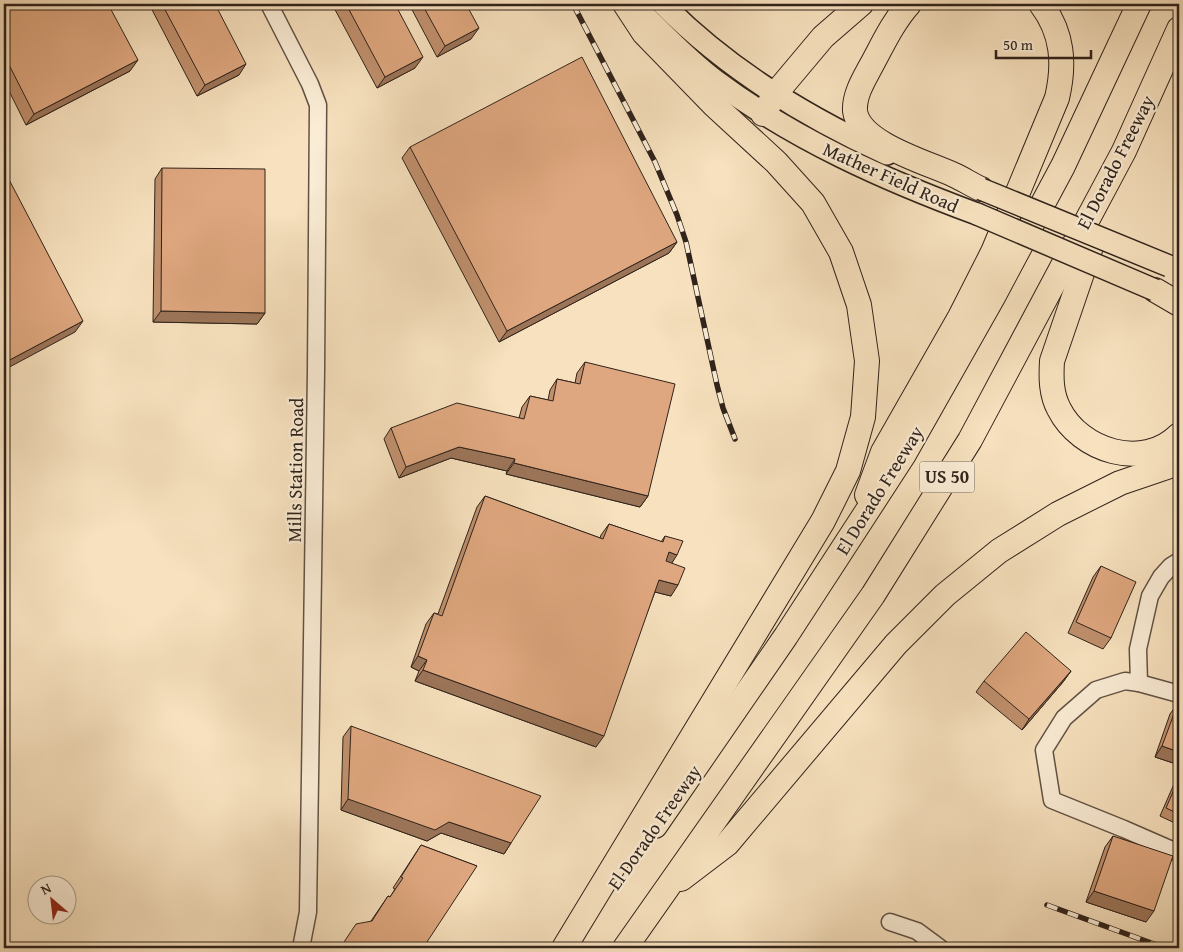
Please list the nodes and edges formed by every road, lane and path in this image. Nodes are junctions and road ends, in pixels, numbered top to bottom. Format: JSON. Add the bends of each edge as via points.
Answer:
{"nodes":[{"id":1,"x":269,"y":4,"type":"edge"},
{"id":2,"x":625,"y":4,"type":"edge"},
{"id":3,"x":633,"y":4,"type":"edge"},
{"id":4,"x":663,"y":4,"type":"edge"},
{"id":5,"x":861,"y":4,"type":"edge"},
{"id":6,"x":909,"y":4,"type":"edge"},
{"id":7,"x":1041,"y":4,"type":"edge"},
{"id":8,"x":1139,"y":4,"type":"edge"},
{"id":9,"x":1179,"y":29,"type":"edge"},
{"id":10,"x":776,"y":94,"type":"junction"},
{"id":11,"x":763,"y":114,"type":"junction"},
{"id":12,"x":1124,"y":151,"type":"junction"},
{"id":13,"x":981,"y":189,"type":"junction"},
{"id":14,"x":1174,"y":268,"type":"edge"},
{"id":15,"x":1155,"y":290,"type":"junction"},
{"id":16,"x":1179,"y":299,"type":"edge"},
{"id":17,"x":1179,"y":304,"type":"edge"},
{"id":18,"x":1179,"y":435,"type":"edge"},
{"id":19,"x":1179,"y":463,"type":"edge"},
{"id":20,"x":851,"y":539,"type":"junction"},
{"id":21,"x":1179,"y":561,"type":"edge"},
{"id":22,"x":1139,"y":683,"type":"junction"},
{"id":23,"x":1179,"y":694,"type":"edge"},
{"id":24,"x":1179,"y":853,"type":"edge"},
{"id":25,"x":662,"y":894,"type":"junction"},
{"id":26,"x":890,"y":922,"type":"dead end"},
{"id":27,"x":301,"y":948,"type":"edge"},
{"id":28,"x":564,"y":948,"type":"edge"},
{"id":29,"x":570,"y":948,"type":"edge"},
{"id":30,"x":625,"y":948,"type":"edge"},
{"id":31,"x":940,"y":948,"type":"edge"}],
"edges":[{"from":1,"to":27,"type":"street","name":"Mills Station Road","via":[[318,105],[308,912]]},
{"from":2,"to":28,"type":"highway","via":[[644,33],[714,105],[776,162],[813,203],[841,252],[859,305],[866,361],[862,417],[848,471],[823,521]]},
{"from":3,"to":11,"type":"main road","name":"Mather Field Road","via":[[715,80]]},
{"from":4,"to":10,"type":"main road","name":"Mather Field Road","via":[[731,64]]},
{"from":5,"to":10,"type":"highway","via":[[823,37]]},
{"from":6,"to":13,"type":"highway","via":[[893,25],[862,83],[855,101],[855,114],[868,133],[883,144]]},
{"from":7,"to":20,"type":"highway","via":[[1053,24],[1061,48],[1057,98],[993,252],[883,452]]},
{"from":8,"to":20,"type":"highway","name":"El Dorado Freeway","number":"US 50","via":[[1063,166],[993,297],[903,456]]},
{"from":9,"to":12,"type":"highway","name":"El Dorado Freeway","number":"US 50"},
{"from":10,"to":11,"type":"highway"},
{"from":10,"to":13,"type":"main road","name":"Mather Field Road","via":[[842,134],[916,168]]},
{"from":11,"to":15,"type":"main road","name":"Mather Field Road","bridge":true,"via":[[838,156],[912,190],[977,214]]},
{"from":12,"to":18,"type":"highway","via":[[1055,350],[1051,370],[1052,391],[1061,413],[1076,432],[1100,448],[1112,452],[1141,453],[1165,446]]},
{"from":12,"to":25,"type":"highway","name":"El Dorado Freeway","number":"US 50","via":[[965,448],[873,595]]},
{"from":13,"to":14,"type":"main road","name":"Mather Field Road","bridge":true},
{"from":15,"to":16,"type":"main road","name":"Mather Field Road"},
{"from":15,"to":17,"type":"highway"},
{"from":19,"to":25,"type":"highway","via":[[1120,483],[1058,514],[999,551],[945,595],[896,644],[727,844]]},
{"from":20,"to":29,"type":"highway","name":"El Dorado Freeway","number":"US 50"},
{"from":21,"to":22,"type":"street","via":[[1161,577],[1150,596],[1138,649]]},
{"from":22,"to":23,"type":"street"},
{"from":22,"to":24,"type":"street","via":[[1125,681],[1096,690],[1064,718],[1044,750],[1052,800]]},
{"from":25,"to":30,"type":"highway","name":"El Dorado Freeway","number":"US 50"},
{"from":26,"to":31,"type":"street","via":[[917,931]]}]}
